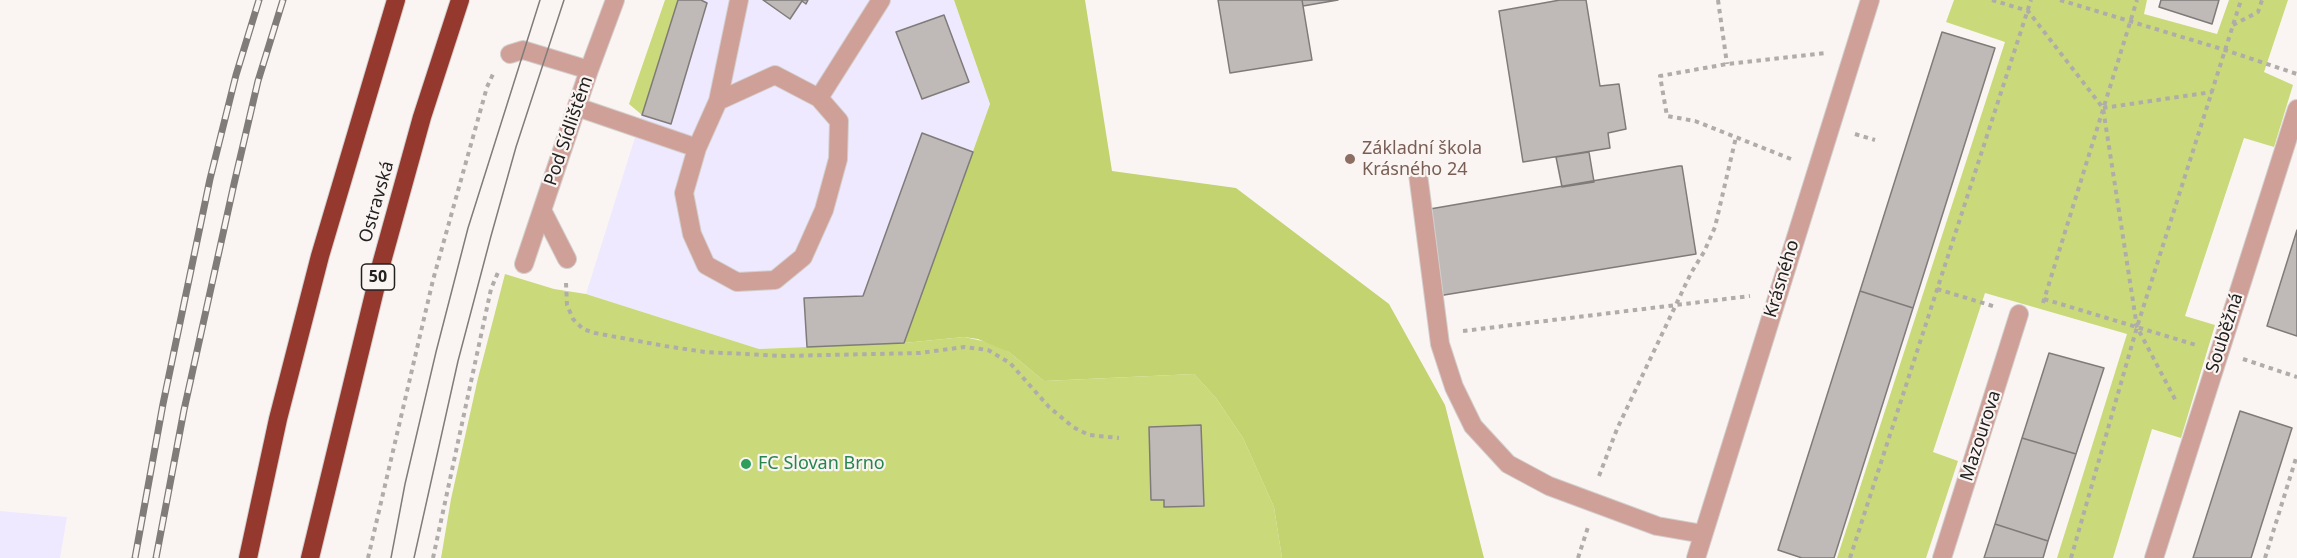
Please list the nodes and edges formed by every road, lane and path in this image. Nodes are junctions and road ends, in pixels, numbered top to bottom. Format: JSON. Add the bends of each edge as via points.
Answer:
{"nodes":[{"id":1,"x":396,"y":0,"type":"edge"},
{"id":2,"x":460,"y":0,"type":"edge"},
{"id":3,"x":615,"y":0,"type":"edge"},
{"id":4,"x":739,"y":0,"type":"edge"},
{"id":5,"x":881,"y":0,"type":"edge"},
{"id":6,"x":1718,"y":0,"type":"edge"},
{"id":7,"x":1870,"y":0,"type":"edge"},
{"id":8,"x":1992,"y":0,"type":"edge"},
{"id":9,"x":2031,"y":0,"type":"edge"},
{"id":10,"x":2060,"y":0,"type":"edge"},
{"id":11,"x":2138,"y":0,"type":"edge"},
{"id":12,"x":2241,"y":0,"type":"edge"},
{"id":13,"x":2262,"y":0,"type":"edge"},
{"id":14,"x":2028,"y":11,"type":"junction"},
{"id":15,"x":2132,"y":21,"type":"junction"},
{"id":16,"x":2233,"y":25,"type":"junction"},
{"id":17,"x":2225,"y":50,"type":"junction"},
{"id":18,"x":1827,"y":53,"type":"dead end"},
{"id":19,"x":510,"y":54,"type":"joint"},
{"id":20,"x":1727,"y":64,"type":"junction"},
{"id":21,"x":589,"y":69,"type":"junction"},
{"id":22,"x":2297,"y":74,"type":"edge"},
{"id":23,"x":2212,"y":92,"type":"junction"},
{"id":24,"x":819,"y":98,"type":"junction"},
{"id":25,"x":718,"y":101,"type":"junction"},
{"id":26,"x":577,"y":107,"type":"junction"},
{"id":27,"x":2103,"y":108,"type":"junction"},
{"id":28,"x":2297,"y":109,"type":"edge"},
{"id":29,"x":1855,"y":134,"type":"dead end"},
{"id":30,"x":1736,"y":137,"type":"junction"},
{"id":31,"x":1875,"y":140,"type":"dead end"},
{"id":32,"x":697,"y":148,"type":"junction"},
{"id":33,"x":1791,"y":159,"type":"dead end"},
{"id":34,"x":1418,"y":174,"type":"dead end"},
{"id":35,"x":542,"y":210,"type":"junction"},
{"id":36,"x":567,"y":259,"type":"joint"},
{"id":37,"x":524,"y":264,"type":"joint"},
{"id":38,"x":1937,"y":289,"type":"junction"},
{"id":39,"x":1754,"y":296,"type":"dead end"},
{"id":40,"x":2044,"y":300,"type":"junction"},
{"id":41,"x":1675,"y":305,"type":"junction"},
{"id":42,"x":2019,"y":314,"type":"junction"},
{"id":43,"x":2137,"y":327,"type":"junction"},
{"id":44,"x":1439,"y":334,"type":"junction"},
{"id":45,"x":2220,"y":352,"type":"junction"},
{"id":46,"x":2297,"y":376,"type":"edge"},
{"id":47,"x":2193,"y":433,"type":"junction"},
{"id":48,"x":1119,"y":438,"type":"dead end"},
{"id":49,"x":2297,"y":455,"type":"edge"},
{"id":50,"x":1596,"y":505,"type":"junction"},
{"id":51,"x":1703,"y":534,"type":"junction"},
{"id":52,"x":248,"y":558,"type":"edge"},
{"id":53,"x":310,"y":558,"type":"edge"},
{"id":54,"x":368,"y":558,"type":"edge"},
{"id":55,"x":433,"y":558,"type":"edge"},
{"id":56,"x":1578,"y":558,"type":"edge"},
{"id":57,"x":1696,"y":558,"type":"edge"},
{"id":58,"x":1850,"y":558,"type":"edge"},
{"id":59,"x":1942,"y":558,"type":"edge"},
{"id":60,"x":2071,"y":558,"type":"edge"},
{"id":61,"x":2154,"y":558,"type":"edge"},
{"id":62,"x":2265,"y":558,"type":"edge"}],
"edges":[{"from":1,"to":52,"type":"highway","via":[[320,256],[278,418]]},
{"from":2,"to":53,"type":"highway","name":"Ostravská","number":"50","via":[[381,265]]},
{"from":3,"to":21,"type":"street","name":"Pod Sídlištěm"},
{"from":4,"to":25,"type":"street"},
{"from":5,"to":24,"type":"street"},
{"from":6,"to":20,"type":"path"},
{"from":7,"to":51,"type":"street","name":"Krásného"},
{"from":8,"to":14,"type":"path"},
{"from":9,"to":14,"type":"path"},
{"from":10,"to":15,"type":"path"},
{"from":11,"to":15,"type":"path"},
{"from":12,"to":16,"type":"path"},
{"from":13,"to":16,"type":"path","via":[[2258,12]]},
{"from":14,"to":27,"type":"path"},
{"from":14,"to":38,"type":"path"},
{"from":15,"to":17,"type":"path"},
{"from":15,"to":27,"type":"path"},
{"from":16,"to":17,"type":"path"},
{"from":17,"to":22,"type":"path"},
{"from":17,"to":23,"type":"path"},
{"from":18,"to":20,"type":"path"},
{"from":19,"to":21,"type":"street","via":[[534,52]]},
{"from":19,"to":54,"type":"path","via":[[495,69],[487,87],[436,268]]},
{"from":20,"to":30,"type":"path","via":[[1660,76],[1667,116],[1695,121]]},
{"from":21,"to":26,"type":"street","name":"Pod Sídlištěm"},
{"from":23,"to":27,"type":"path"},
{"from":23,"to":43,"type":"path"},
{"from":24,"to":25,"type":"street","via":[[775,75]]},
{"from":24,"to":32,"type":"street","via":[[839,121],[838,159],[824,210],[803,257],[775,280],[737,282],[706,265],[692,234],[684,193]]},
{"from":25,"to":32,"type":"street"},
{"from":26,"to":32,"type":"street"},
{"from":26,"to":35,"type":"street","name":"Pod Sídlištěm"},
{"from":27,"to":40,"type":"path"},
{"from":27,"to":43,"type":"path"},
{"from":28,"to":45,"type":"street","name":"Souběžná"},
{"from":29,"to":31,"type":"path"},
{"from":30,"to":33,"type":"path"},
{"from":30,"to":41,"type":"path","via":[[1715,227]]},
{"from":34,"to":44,"type":"street"},
{"from":35,"to":36,"type":"street"},
{"from":35,"to":37,"type":"street","name":"Pod Sídlištěm"},
{"from":36,"to":48,"type":"path","via":[[567,305],[573,319],[595,333],[744,355],[981,349],[1010,363],[1049,407],[1073,427],[1089,435]]},
{"from":37,"to":55,"type":"path","via":[[504,265],[491,289]]},
{"from":38,"to":42,"type":"path"},
{"from":38,"to":58,"type":"path"},
{"from":39,"to":41,"type":"path"},
{"from":40,"to":42,"type":"path","via":[[2038,320]]},
{"from":40,"to":43,"type":"path"},
{"from":41,"to":44,"type":"path"},
{"from":41,"to":50,"type":"path","via":[[1617,429],[1600,473]]},
{"from":42,"to":59,"type":"street","name":"Mazourova"},
{"from":43,"to":45,"type":"path"},
{"from":43,"to":47,"type":"path"},
{"from":43,"to":60,"type":"path"},
{"from":44,"to":50,"type":"street","via":[[1454,387],[1473,426],[1508,464]]},
{"from":45,"to":46,"type":"path"},
{"from":45,"to":47,"type":"street","name":"Souběžná"},
{"from":47,"to":61,"type":"street","name":"Souběžná"},
{"from":49,"to":62,"type":"path"},
{"from":50,"to":51,"type":"street","via":[[1657,526]]},
{"from":50,"to":56,"type":"path"},
{"from":51,"to":57,"type":"street","name":"Krásného"}]}
